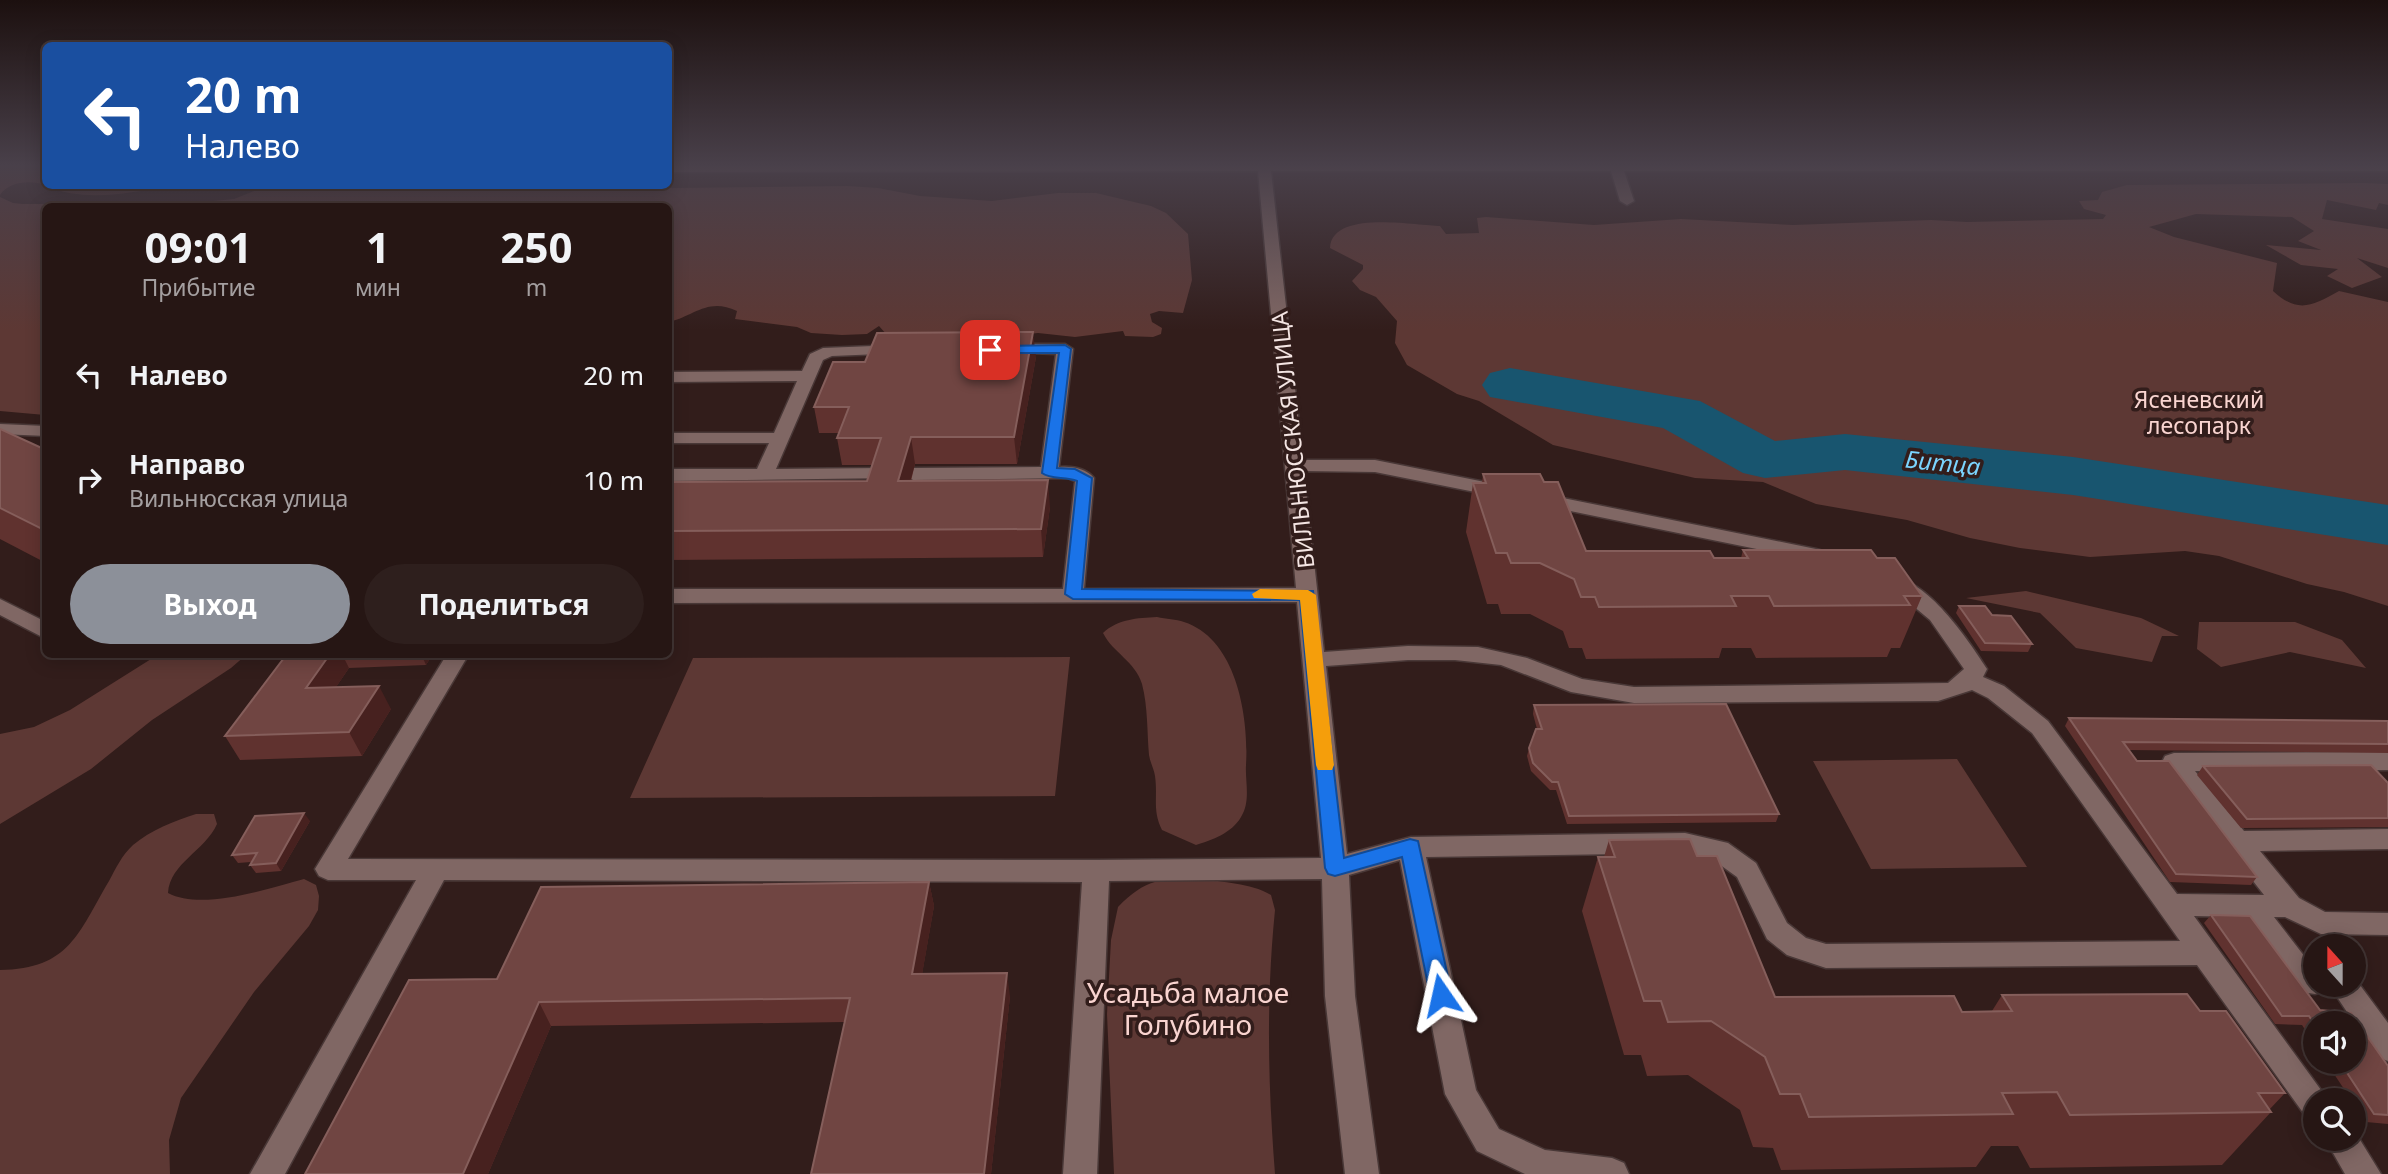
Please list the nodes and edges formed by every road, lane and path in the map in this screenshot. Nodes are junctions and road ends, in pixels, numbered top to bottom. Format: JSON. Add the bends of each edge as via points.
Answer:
{"nodes":[{"id":1,"x":1270,"y":221,"type":"edge"},
{"id":2,"x":920,"y":350,"type":"edge"},
{"id":3,"x":986,"y":350,"type":"edge"},
{"id":4,"x":808,"y":376,"type":"junction"},
{"id":5,"x":672,"y":377,"type":"edge"},
{"id":6,"x":0,"y":429,"type":"edge"},
{"id":7,"x":42,"y":431,"type":"edge"},
{"id":8,"x":672,"y":438,"type":"edge"},
{"id":9,"x":781,"y":438,"type":"junction"},
{"id":10,"x":1295,"y":465,"type":"junction"},
{"id":11,"x":1049,"y":473,"type":"junction"},
{"id":12,"x":883,"y":474,"type":"edge"},
{"id":13,"x":913,"y":474,"type":"edge"},
{"id":14,"x":672,"y":475,"type":"edge"},
{"id":15,"x":764,"y":475,"type":"junction"},
{"id":16,"x":1838,"y":561,"type":"edge"},
{"id":17,"x":1881,"y":578,"type":"edge"},
{"id":18,"x":1073,"y":594,"type":"junction"},
{"id":19,"x":1308,"y":595,"type":"junction"},
{"id":20,"x":672,"y":596,"type":"edge"},
{"id":21,"x":0,"y":606,"type":"edge"},
{"id":22,"x":42,"y":630,"type":"edge"},
{"id":23,"x":456,"y":658,"type":"edge"},
{"id":24,"x":1314,"y":660,"type":"junction"},
{"id":25,"x":1970,"y":680,"type":"junction"},
{"id":26,"x":2387,"y":762,"type":"edge"},
{"id":27,"x":2388,"y":839,"type":"edge"},
{"id":28,"x":2237,"y":841,"type":"junction"},
{"id":29,"x":1410,"y":847,"type":"junction"},
{"id":30,"x":1335,"y":868,"type":"junction"},
{"id":31,"x":436,"y":869,"type":"junction"},
{"id":32,"x":1096,"y":871,"type":"junction"},
{"id":33,"x":2169,"y":905,"type":"junction"},
{"id":34,"x":2251,"y":906,"type":"junction"},
{"id":35,"x":2289,"y":906,"type":"junction"},
{"id":36,"x":2388,"y":924,"type":"edge"},
{"id":37,"x":2204,"y":953,"type":"junction"},
{"id":38,"x":2303,"y":979,"type":"edge"},
{"id":39,"x":2352,"y":998,"type":"edge"},
{"id":40,"x":2388,"y":1047,"type":"edge"},
{"id":41,"x":2303,"y":1088,"type":"edge"},
{"id":42,"x":2349,"y":1151,"type":"edge"},
{"id":43,"x":267,"y":1174,"type":"edge"},
{"id":44,"x":1080,"y":1174,"type":"edge"},
{"id":45,"x":1362,"y":1174,"type":"edge"},
{"id":46,"x":1612,"y":1174,"type":"edge"},
{"id":47,"x":2364,"y":1174,"type":"edge"}],
"edges":[{"from":1,"to":10,"type":"street","name":"ВИЛЬНЮССКАЯ УЛИЦА"},
{"from":2,"to":4,"type":"street","via":[[829,351],[816,357]]},
{"from":3,"to":11,"type":"street","via":[[1065,349]]},
{"from":4,"to":5,"type":"street"},
{"from":4,"to":9,"type":"street"},
{"from":6,"to":7,"type":"street"},
{"from":8,"to":9,"type":"street"},
{"from":9,"to":15,"type":"street"},
{"from":10,"to":16,"type":"street","via":[[1391,468]]},
{"from":10,"to":19,"type":"street","name":"ВИЛЬНЮССКАЯ УЛИЦА"},
{"from":11,"to":13,"type":"street"},
{"from":11,"to":18,"type":"street","via":[[1070,472],[1085,478]]},
{"from":12,"to":15,"type":"street"},
{"from":14,"to":15,"type":"street"},
{"from":17,"to":25,"type":"street","via":[[1903,587],[1938,615],[1976,669]]},
{"from":18,"to":19,"type":"street"},
{"from":18,"to":20,"type":"street"},
{"from":19,"to":24,"type":"street","name":"ВИЛЬНЮССКАЯ УЛИЦА"},
{"from":21,"to":22,"type":"street"},
{"from":23,"to":31,"type":"street","via":[[328,869]]},
{"from":24,"to":25,"type":"street","via":[[1471,654],[1523,663],[1573,685],[1634,695],[1938,693],[1959,690]]},
{"from":24,"to":30,"type":"street","name":"ВИЛЬНЮССКАЯ УЛИЦА"},
{"from":25,"to":33,"type":"street","via":[[1996,692],[2040,727]]},
{"from":26,"to":28,"type":"street","via":[[2162,762]]},
{"from":27,"to":28,"type":"street"},
{"from":28,"to":35,"type":"street"},
{"from":29,"to":30,"type":"street"},
{"from":29,"to":37,"type":"street","via":[[1685,843],[1719,850],[1747,870],[1777,931],[1797,947],[1826,956]]},
{"from":29,"to":46,"type":"street","via":[[1461,1094],[1488,1140],[1543,1166]]},
{"from":30,"to":32,"type":"street"},
{"from":30,"to":45,"type":"street","name":"ВИЛЬНЮССКАЯ УЛИЦА","via":[[1340,996]]},
{"from":31,"to":32,"type":"street"},
{"from":31,"to":43,"type":"street"},
{"from":32,"to":44,"type":"street"},
{"from":33,"to":34,"type":"street"},
{"from":33,"to":37,"type":"street"},
{"from":34,"to":35,"type":"street"},
{"from":34,"to":38,"type":"street"},
{"from":35,"to":36,"type":"street","via":[[2321,923]]},
{"from":37,"to":41,"type":"street"},
{"from":39,"to":40,"type":"street"},
{"from":42,"to":47,"type":"street"}]}
